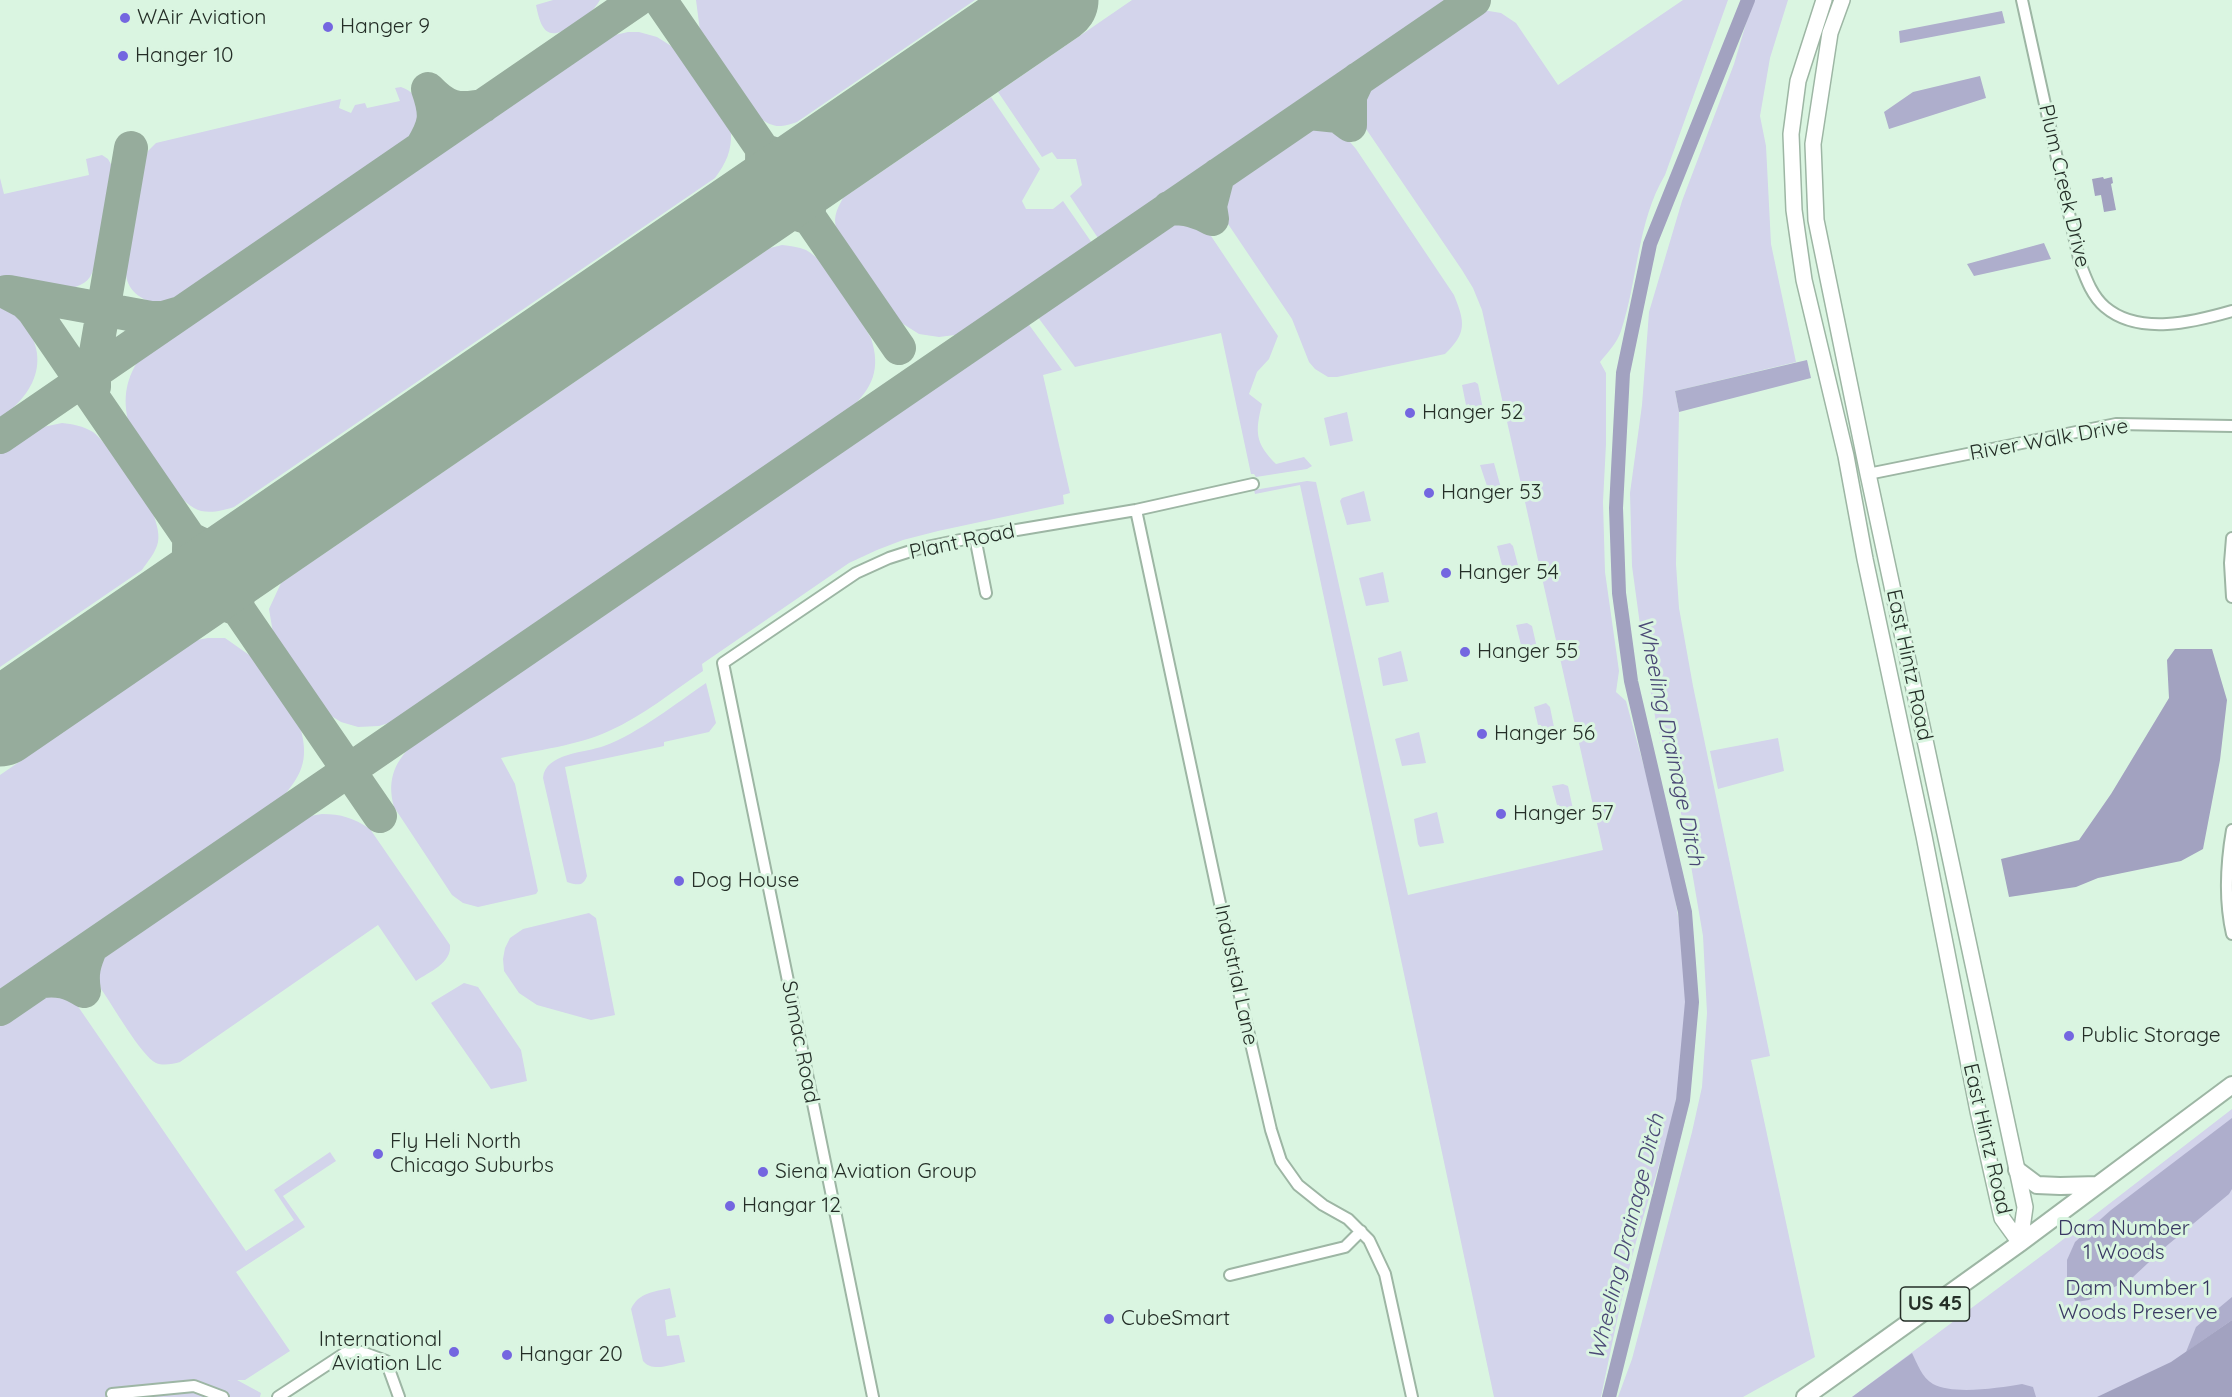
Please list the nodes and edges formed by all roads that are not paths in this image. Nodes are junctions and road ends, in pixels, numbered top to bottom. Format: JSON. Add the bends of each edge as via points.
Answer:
{"nodes":[{"id":1,"x":1824,"y":0,"type":"edge"},
{"id":2,"x":1842,"y":0,"type":"edge"},
{"id":3,"x":2022,"y":0,"type":"edge"},
{"id":4,"x":2232,"y":311,"type":"edge"},
{"id":5,"x":2232,"y":426,"type":"edge"},
{"id":6,"x":1868,"y":474,"type":"junction"},
{"id":7,"x":1253,"y":484,"type":"dead end"},
{"id":8,"x":1136,"y":510,"type":"junction"},
{"id":9,"x":975,"y":537,"type":"junction"},
{"id":10,"x":2232,"y":538,"type":"edge"},
{"id":11,"x":986,"y":593,"type":"dead end"},
{"id":12,"x":2232,"y":597,"type":"edge"},
{"id":13,"x":730,"y":687,"type":"joint"},
{"id":14,"x":2232,"y":830,"type":"edge"},
{"id":15,"x":2232,"y":934,"type":"edge"},
{"id":16,"x":2232,"y":1085,"type":"edge"},
{"id":17,"x":2017,"y":1170,"type":"junction"},
{"id":18,"x":2098,"y":1185,"type":"junction"},
{"id":19,"x":1360,"y":1231,"type":"junction"},
{"id":20,"x":2020,"y":1243,"type":"junction"},
{"id":21,"x":1230,"y":1275,"type":"dead end"},
{"id":22,"x":112,"y":1394,"type":"dead end"},
{"id":23,"x":223,"y":1397,"type":"edge"},
{"id":24,"x":278,"y":1397,"type":"edge"},
{"id":25,"x":399,"y":1397,"type":"edge"},
{"id":26,"x":873,"y":1397,"type":"edge"},
{"id":27,"x":1412,"y":1397,"type":"edge"},
{"id":28,"x":1805,"y":1397,"type":"edge"}],
"edges":[{"from":1,"to":20,"type":"main road","name":"East Hintz Road","via":[[1798,81],[1791,134],[1794,210],[1804,280],[1846,456],[1978,1111],[2002,1218]]},
{"from":2,"to":6,"type":"main road","name":"East Hintz Road","via":[[1830,33],[1813,144],[1816,220]]},
{"from":3,"to":4,"type":"street","name":"Plum Creek Drive","via":[[2080,263],[2089,288],[2105,308],[2128,320],[2162,324]]},
{"from":5,"to":6,"type":"street","name":"River Walk Drive","via":[[2116,424]]},
{"from":6,"to":17,"type":"main road","name":"East Hintz Road"},
{"from":7,"to":8,"type":"street","name":"Plant Road"},
{"from":8,"to":9,"type":"street","name":"Plant Road"},
{"from":8,"to":19,"type":"street","name":"Industrial Lane","via":[[1271,1130],[1281,1161],[1298,1185]]},
{"from":9,"to":11,"type":"street"},
{"from":9,"to":13,"type":"street","name":"Plant Road","via":[[917,549],[856,573],[723,663]]},
{"from":10,"to":12,"type":"street"},
{"from":13,"to":26,"type":"street","name":"Sumac Road"},
{"from":14,"to":15,"type":"street","via":[[2226,908]]},
{"from":16,"to":18,"type":"main road","number":"US 45"},
{"from":17,"to":18,"type":"main road","via":[[2037,1185]]},
{"from":17,"to":20,"type":"main road","name":"East Hintz Road","via":[[2025,1207]]},
{"from":18,"to":20,"type":"main road","number":"US 45"},
{"from":19,"to":21,"type":"street","via":[[1345,1247]]},
{"from":19,"to":27,"type":"street","name":"Industrial Lane","via":[[1370,1240],[1386,1274]]},
{"from":20,"to":28,"type":"main road","number":"US 45"},
{"from":22,"to":23,"type":"street","via":[[194,1386]]},
{"from":24,"to":25,"type":"street","via":[[345,1353],[362,1352],[386,1361]]}]}
